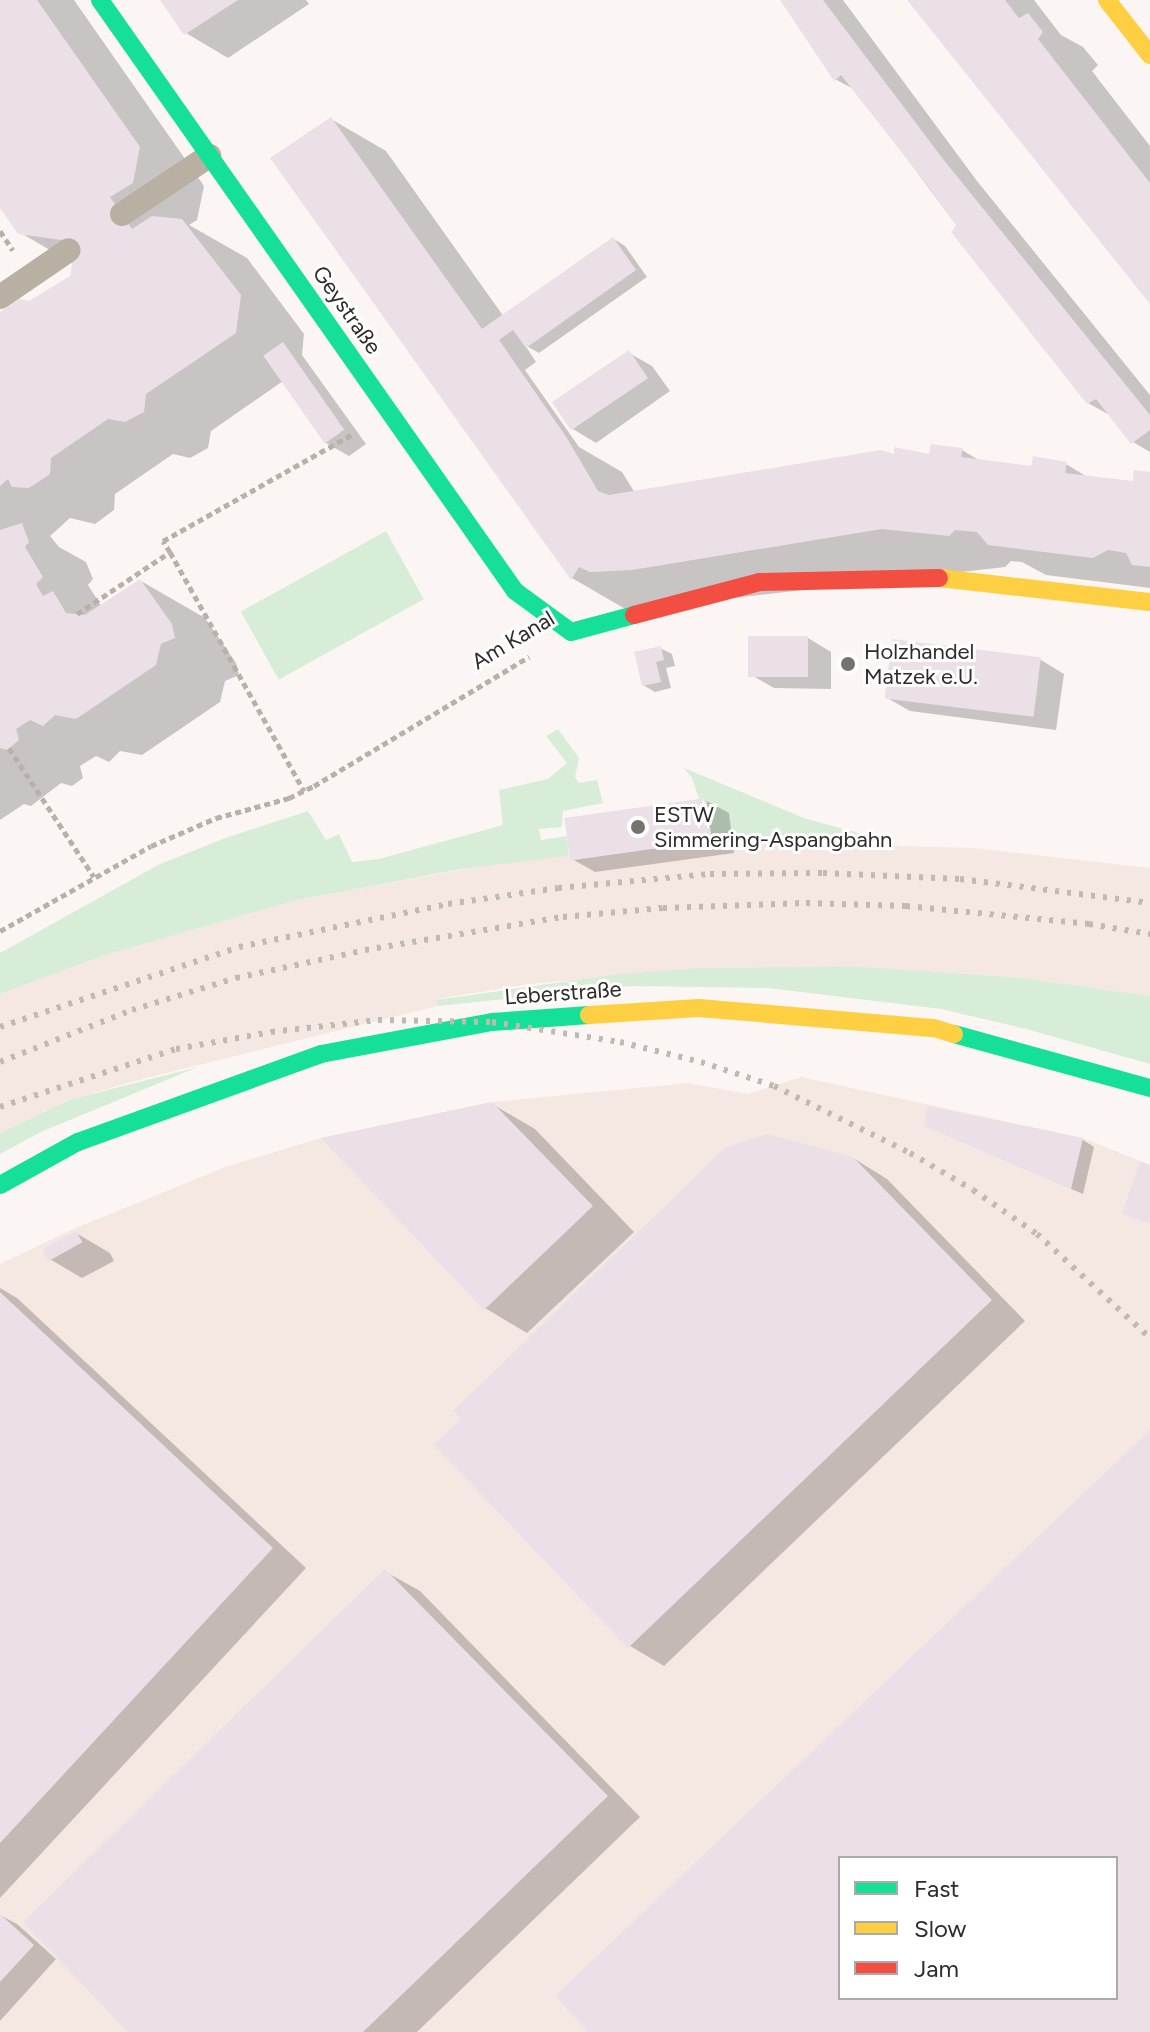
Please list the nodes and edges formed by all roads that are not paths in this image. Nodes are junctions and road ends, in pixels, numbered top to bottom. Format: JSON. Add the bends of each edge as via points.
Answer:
{"nodes":[{"id":1,"x":100,"y":0,"type":"edge"},
{"id":2,"x":1107,"y":0,"type":"edge"},
{"id":3,"x":1150,"y":55,"type":"edge"},
{"id":4,"x":209,"y":156,"type":"junction"},
{"id":5,"x":122,"y":214,"type":"dead end"},
{"id":6,"x":69,"y":250,"type":"dead end"},
{"id":7,"x":0,"y":297,"type":"edge"},
{"id":8,"x":1150,"y":602,"type":"edge"},
{"id":9,"x":571,"y":632,"type":"joint"},
{"id":10,"x":1150,"y":1088,"type":"edge"},
{"id":11,"x":0,"y":1185,"type":"edge"}],
"edges":[{"from":1,"to":4,"type":"street","name":"Geystraße"},
{"from":2,"to":3,"type":"street"},
{"from":4,"to":5,"type":"lane"},
{"from":4,"to":9,"type":"street","name":"Geystraße","via":[[515,591]]},
{"from":6,"to":7,"type":"lane"},
{"from":8,"to":9,"type":"street","name":"Am Kanal","via":[[954,578],[760,582]]},
{"from":10,"to":11,"type":"street","name":"Leberstraße","via":[[934,1028],[699,1008],[492,1022],[321,1054],[78,1142]]}]}
